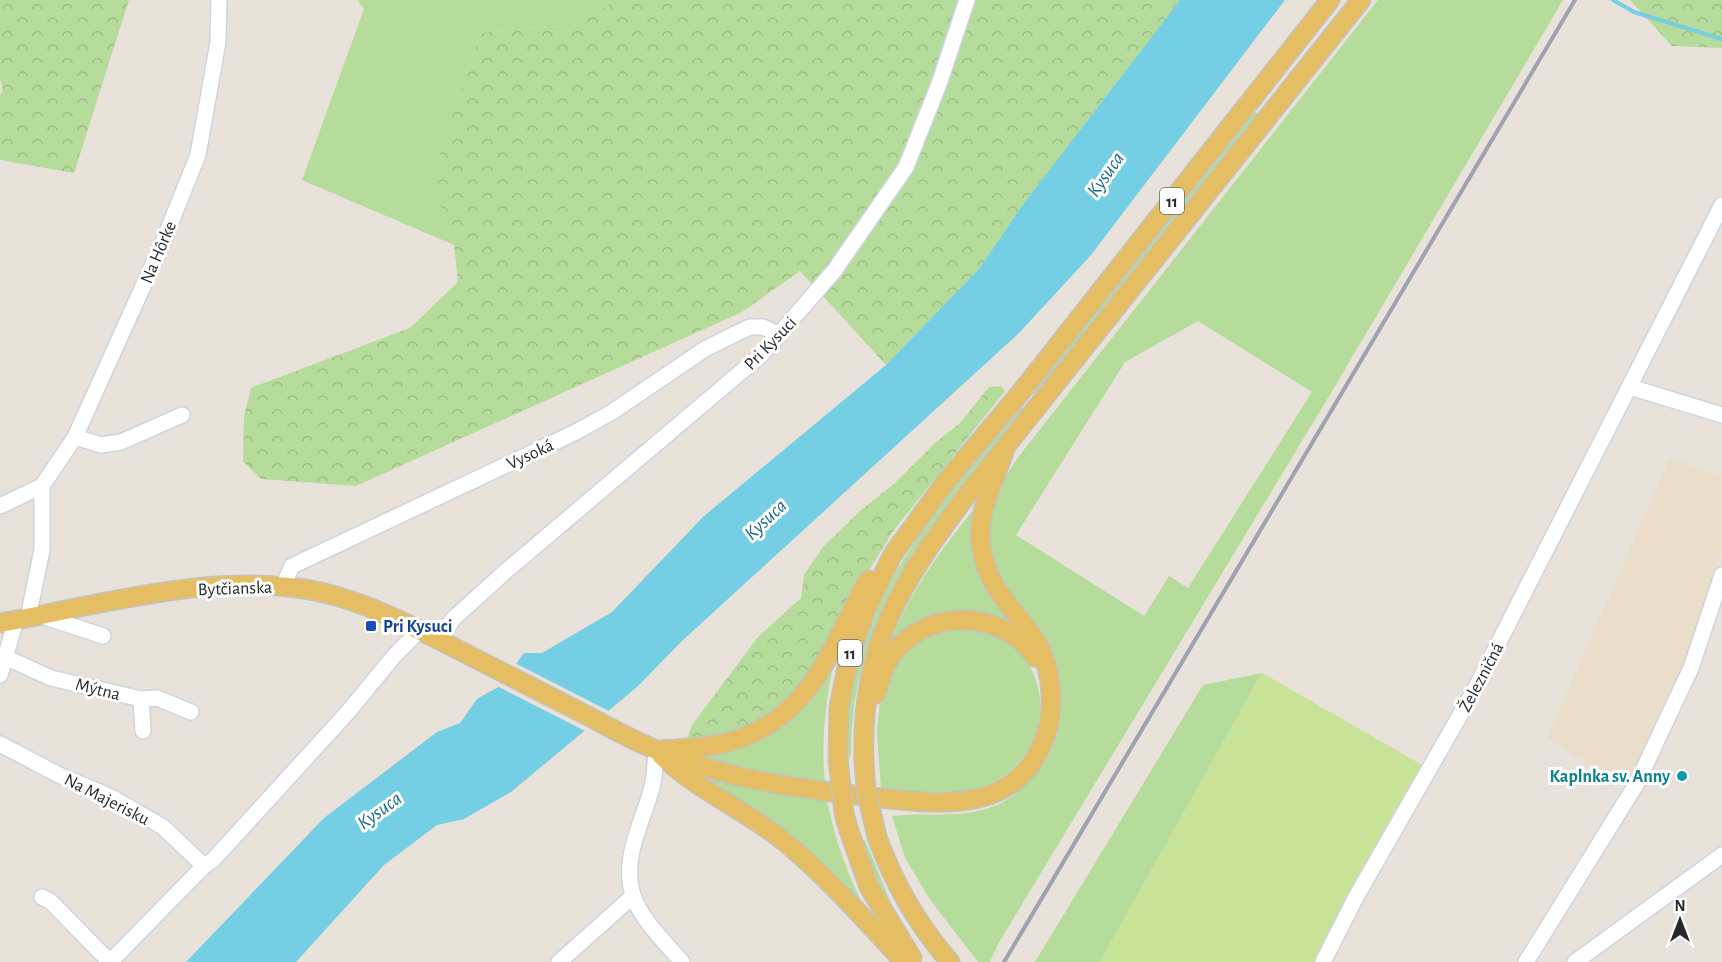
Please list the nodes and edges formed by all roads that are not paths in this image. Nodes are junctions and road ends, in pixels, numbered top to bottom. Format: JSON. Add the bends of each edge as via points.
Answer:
{"nodes":[{"id":1,"x":219,"y":0,"type":"edge"},
{"id":2,"x":967,"y":0,"type":"edge"},
{"id":3,"x":1330,"y":0,"type":"edge"},
{"id":4,"x":1361,"y":0,"type":"edge"},
{"id":5,"x":1722,"y":205,"type":"edge"},
{"id":6,"x":780,"y":335,"type":"junction"},
{"id":7,"x":1630,"y":387,"type":"junction"},
{"id":8,"x":182,"y":415,"type":"dead end"},
{"id":9,"x":1722,"y":415,"type":"edge"},
{"id":10,"x":75,"y":437,"type":"junction"},
{"id":11,"x":1005,"y":448,"type":"junction"},
{"id":12,"x":42,"y":486,"type":"junction"},
{"id":13,"x":0,"y":506,"type":"edge"},
{"id":14,"x":893,"y":554,"type":"junction"},
{"id":15,"x":1722,"y":575,"type":"edge"},
{"id":16,"x":282,"y":586,"type":"junction"},
{"id":17,"x":21,"y":619,"type":"edge"},
{"id":18,"x":420,"y":630,"type":"junction"},
{"id":19,"x":103,"y":636,"type":"dead end"},
{"id":20,"x":440,"y":640,"type":"junction"},
{"id":21,"x":8,"y":658,"type":"junction"},
{"id":22,"x":0,"y":675,"type":"edge"},
{"id":23,"x":1047,"y":675,"type":"junction"},
{"id":24,"x":141,"y":699,"type":"junction"},
{"id":25,"x":191,"y":712,"type":"dead end"},
{"id":26,"x":143,"y":731,"type":"dead end"},
{"id":27,"x":863,"y":742,"type":"junction"},
{"id":28,"x":0,"y":744,"type":"edge"},
{"id":29,"x":656,"y":750,"type":"junction"},
{"id":30,"x":1722,"y":855,"type":"edge"},
{"id":31,"x":204,"y":866,"type":"junction"},
{"id":32,"x":633,"y":896,"type":"junction"},
{"id":33,"x":42,"y":897,"type":"dead end"},
{"id":34,"x":110,"y":962,"type":"edge"},
{"id":35,"x":559,"y":962,"type":"edge"},
{"id":36,"x":682,"y":962,"type":"edge"},
{"id":37,"x":904,"y":962,"type":"edge"},
{"id":38,"x":915,"y":962,"type":"edge"},
{"id":39,"x":950,"y":962,"type":"edge"},
{"id":40,"x":1323,"y":962,"type":"edge"},
{"id":41,"x":1526,"y":962,"type":"edge"},
{"id":42,"x":1575,"y":962,"type":"edge"}],
"edges":[{"from":1,"to":10,"type":"street","name":"Na Hôrke","via":[[218,42],[198,155]]},
{"from":2,"to":6,"type":"street","name":"Pri Kysuci","via":[[906,167],[849,251]]},
{"from":3,"to":14,"type":"main road","number":"11","via":[[948,479]]},
{"from":4,"to":11,"type":"main road","number":"11"},
{"from":5,"to":7,"type":"street","name":"Železničná"},
{"from":6,"to":16,"type":"street","name":"Vysoká","via":[[763,327],[750,327],[705,349],[576,432],[292,566]]},
{"from":6,"to":20,"type":"street","name":"Pri Kysuci","via":[[713,398],[492,583],[453,619]]},
{"from":7,"to":9,"type":"street"},
{"from":7,"to":40,"type":"street","name":"Železničná","via":[[1475,689]]},
{"from":8,"to":10,"type":"street","via":[[121,442],[101,445]]},
{"from":10,"to":12,"type":"street","name":"Na Hôrke"},
{"from":11,"to":23,"type":"main road","via":[[983,513],[981,544],[997,593],[1035,640]]},
{"from":11,"to":27,"type":"main road","number":"11","via":[[931,542],[889,614],[871,668]]},
{"from":12,"to":13,"type":"street"},
{"from":12,"to":17,"type":"street","via":[[42,550]]},
{"from":14,"to":29,"type":"main road","via":[[872,572],[819,676],[792,708],[767,727],[727,742]]},
{"from":14,"to":38,"type":"main road","number":"11","bridge":true,"via":[[867,607],[849,657],[839,707],[838,759],[844,813],[869,887]]},
{"from":15,"to":41,"type":"street","via":[[1691,668],[1637,783]]},
{"from":16,"to":17,"type":"main road","name":"Bytčianska","via":[[138,595]]},
{"from":16,"to":18,"type":"main road","name":"Bytčianska","via":[[337,596]]},
{"from":17,"to":19,"type":"street"},
{"from":17,"to":21,"type":"street"},
{"from":18,"to":20,"type":"main road","name":"Bytčianska"},
{"from":18,"to":31,"type":"street"},
{"from":20,"to":29,"type":"main road","name":"Bytčianska"},
{"from":21,"to":22,"type":"street"},
{"from":21,"to":24,"type":"street","name":"Mýtna","via":[[51,678]]},
{"from":23,"to":27,"type":"main road","via":[[1020,641],[994,625],[964,620],[932,624],[906,640],[886,664]]},
{"from":23,"to":29,"type":"main road","via":[[1050,718],[1038,753],[1013,782],[978,800],[952,804],[924,802],[762,782],[723,774]]},
{"from":24,"to":25,"type":"street","name":"Mýtna","via":[[157,698]]},
{"from":24,"to":26,"type":"street"},
{"from":27,"to":39,"type":"main road","number":"11","bridge":true,"via":[[866,789],[877,837],[894,883]]},
{"from":28,"to":31,"type":"street","name":"Na Majerisku","via":[[113,798],[163,827]]},
{"from":29,"to":32,"type":"street","via":[[653,785],[630,859]]},
{"from":29,"to":37,"type":"main road","via":[[681,775],[727,801],[785,842]]},
{"from":30,"to":42,"type":"street"},
{"from":31,"to":34,"type":"street"},
{"from":32,"to":35,"type":"street"},
{"from":32,"to":36,"type":"street"},
{"from":33,"to":34,"type":"street"}]}
